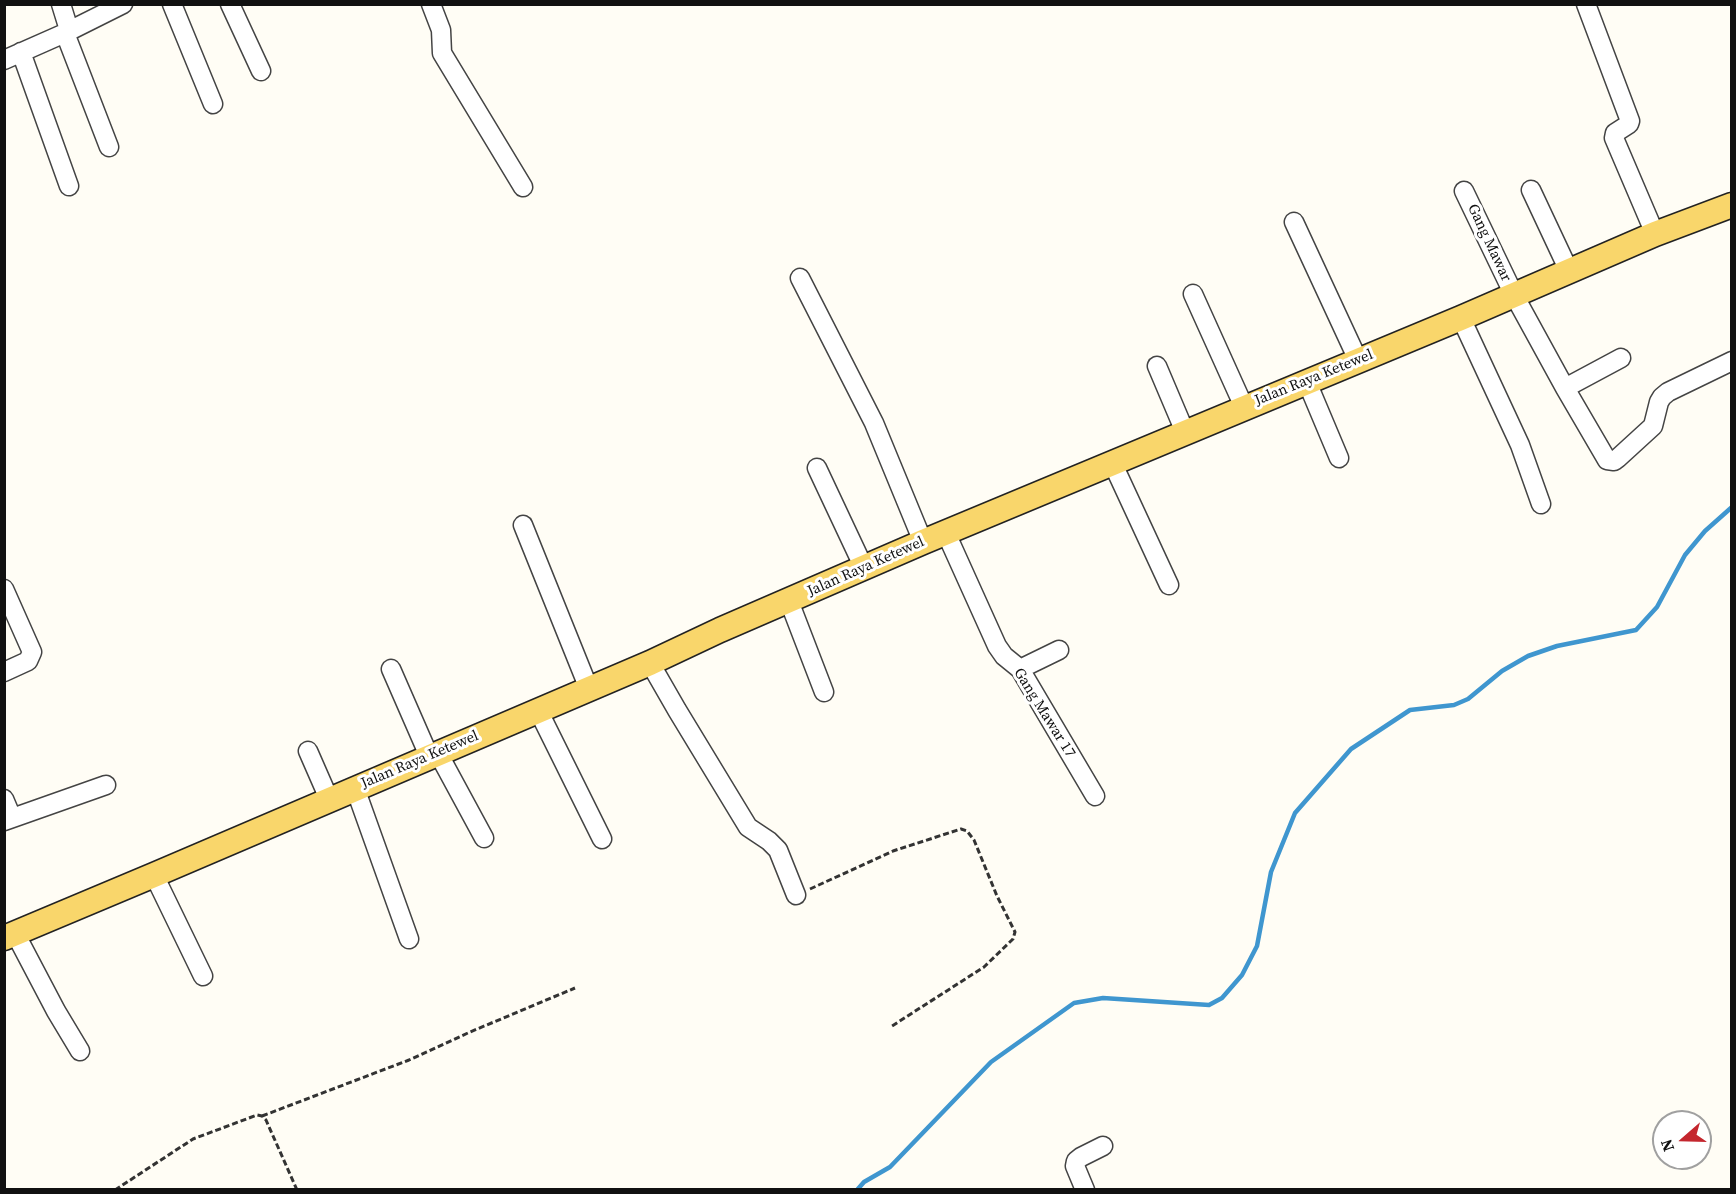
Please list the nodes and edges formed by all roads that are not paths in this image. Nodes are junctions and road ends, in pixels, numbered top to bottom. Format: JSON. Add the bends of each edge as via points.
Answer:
{"nodes":[{"id":1,"x":61,"y":4,"type":"edge"},
{"id":2,"x":123,"y":4,"type":"edge"},
{"id":3,"x":172,"y":4,"type":"edge"},
{"id":4,"x":230,"y":4,"type":"edge"},
{"id":5,"x":431,"y":4,"type":"edge"},
{"id":6,"x":1586,"y":4,"type":"edge"},
{"id":7,"x":67,"y":32,"type":"junction"},
{"id":8,"x":13,"y":56,"type":"edge"},
{"id":9,"x":261,"y":71,"type":"dead end"},
{"id":10,"x":213,"y":104,"type":"dead end"},
{"id":11,"x":109,"y":147,"type":"dead end"},
{"id":12,"x":69,"y":186,"type":"dead end"},
{"id":13,"x":523,"y":187,"type":"dead end"},
{"id":14,"x":1531,"y":190,"type":"dead end"},
{"id":15,"x":1464,"y":191,"type":"dead end"},
{"id":16,"x":1731,"y":205,"type":"edge"},
{"id":17,"x":1294,"y":222,"type":"dead end"},
{"id":18,"x":1655,"y":234,"type":"junction"},
{"id":19,"x":1569,"y":271,"type":"junction"},
{"id":20,"x":800,"y":278,"type":"dead end"},
{"id":21,"x":1193,"y":294,"type":"dead end"},
{"id":22,"x":1514,"y":295,"type":"junction"},
{"id":23,"x":1461,"y":318,"type":"junction"},
{"id":24,"x":1621,"y":358,"type":"dead end"},
{"id":25,"x":1358,"y":360,"type":"junction"},
{"id":26,"x":1731,"y":361,"type":"edge"},
{"id":27,"x":1157,"y":366,"type":"dead end"},
{"id":28,"x":1307,"y":382,"type":"junction"},
{"id":29,"x":1564,"y":388,"type":"junction"},
{"id":30,"x":1244,"y":407,"type":"junction"},
{"id":31,"x":1185,"y":432,"type":"junction"},
{"id":32,"x":1339,"y":458,"type":"dead end"},
{"id":33,"x":1112,"y":462,"type":"junction"},
{"id":34,"x":817,"y":468,"type":"dead end"},
{"id":35,"x":1541,"y":504,"type":"dead end"},
{"id":36,"x":523,"y":525,"type":"dead end"},
{"id":37,"x":946,"y":533,"type":"junction"},
{"id":38,"x":923,"y":542,"type":"junction"},
{"id":39,"x":864,"y":568,"type":"junction"},
{"id":40,"x":1169,"y":585,"type":"dead end"},
{"id":41,"x":4,"y":589,"type":"edge"},
{"id":42,"x":789,"y":601,"type":"junction"},
{"id":43,"x":1059,"y":650,"type":"dead end"},
{"id":44,"x":650,"y":663,"type":"junction"},
{"id":45,"x":391,"y":669,"type":"dead end"},
{"id":46,"x":1020,"y":669,"type":"junction"},
{"id":47,"x":4,"y":672,"type":"edge"},
{"id":48,"x":589,"y":689,"type":"junction"},
{"id":49,"x":824,"y":692,"type":"dead end"},
{"id":50,"x":538,"y":710,"type":"junction"},
{"id":51,"x":308,"y":751,"type":"dead end"},
{"id":52,"x":433,"y":754,"type":"junction"},
{"id":53,"x":106,"y":785,"type":"dead end"},
{"id":54,"x":355,"y":788,"type":"junction"},
{"id":55,"x":1095,"y":796,"type":"dead end"},
{"id":56,"x":4,"y":799,"type":"edge"},
{"id":57,"x":329,"y":799,"type":"junction"},
{"id":58,"x":8,"y":819,"type":"edge"},
{"id":59,"x":484,"y":838,"type":"dead end"},
{"id":60,"x":602,"y":839,"type":"dead end"},
{"id":61,"x":154,"y":875,"type":"junction"},
{"id":62,"x":796,"y":895,"type":"road end"},
{"id":63,"x":10,"y":936,"type":"edge"},
{"id":64,"x":409,"y":939,"type":"dead end"},
{"id":65,"x":203,"y":976,"type":"dead end"},
{"id":66,"x":80,"y":1051,"type":"dead end"},
{"id":67,"x":1103,"y":1146,"type":"dead end"},
{"id":68,"x":1085,"y":1190,"type":"edge"}],
"edges":[{"from":1,"to":7,"type":"street"},
{"from":2,"to":7,"type":"street"},
{"from":3,"to":10,"type":"street"},
{"from":4,"to":9,"type":"street"},
{"from":5,"to":13,"type":"street","via":[[441,30],[442,53]]},
{"from":6,"to":18,"type":"street","via":[[1630,121],[1614,138]]},
{"from":7,"to":8,"type":"street"},
{"from":7,"to":11,"type":"street"},
{"from":8,"to":12,"type":"street"},
{"from":14,"to":19,"type":"street"},
{"from":15,"to":22,"type":"street","name":"Gang Mawar"},
{"from":16,"to":18,"type":"main road","name":"Jalan Raya Ketewel"},
{"from":17,"to":25,"type":"street"},
{"from":18,"to":19,"type":"main road","name":"Jalan Raya Ketewel"},
{"from":19,"to":22,"type":"main road","name":"Jalan Raya Ketewel"},
{"from":20,"to":38,"type":"street","via":[[874,423]]},
{"from":21,"to":30,"type":"street"},
{"from":22,"to":23,"type":"main road","name":"Jalan Raya Ketewel"},
{"from":22,"to":29,"type":"street","name":"Gang Mawar"},
{"from":23,"to":25,"type":"main road","name":"Jalan Raya Ketewel"},
{"from":23,"to":35,"type":"street","via":[[1520,445]]},
{"from":24,"to":29,"type":"street"},
{"from":25,"to":28,"type":"main road","name":"Jalan Raya Ketewel"},
{"from":26,"to":29,"type":"street","name":"Gang Mawar","via":[[1662,397],[1653,426],[1614,461],[1607,460]]},
{"from":27,"to":31,"type":"street"},
{"from":28,"to":30,"type":"main road","name":"Jalan Raya Ketewel"},
{"from":28,"to":32,"type":"street"},
{"from":30,"to":31,"type":"main road","name":"Jalan Raya Ketewel"},
{"from":31,"to":33,"type":"main road","name":"Jalan Raya Ketewel"},
{"from":33,"to":37,"type":"main road","name":"Jalan Raya Ketewel"},
{"from":33,"to":40,"type":"street"},
{"from":34,"to":39,"type":"street"},
{"from":36,"to":48,"type":"street"},
{"from":37,"to":38,"type":"main road","name":"Jalan Raya Ketewel"},
{"from":37,"to":46,"type":"street","name":"Gang Mawar 17","via":[[997,646]]},
{"from":38,"to":39,"type":"main road","name":"Jalan Raya Ketewel"},
{"from":39,"to":42,"type":"main road","name":"Jalan Raya Ketewel"},
{"from":41,"to":47,"type":"street","via":[[32,652],[28,661]]},
{"from":42,"to":44,"type":"main road","name":"Jalan Raya Ketewel"},
{"from":42,"to":49,"type":"street"},
{"from":43,"to":46,"type":"street"},
{"from":44,"to":48,"type":"main road","name":"Jalan Raya Ketewel"},
{"from":44,"to":62,"type":"street","via":[[748,827],[778,850]]},
{"from":45,"to":52,"type":"street"},
{"from":46,"to":55,"type":"street","name":"Gang Mawar 17"},
{"from":48,"to":50,"type":"main road","name":"Jalan Raya Ketewel"},
{"from":50,"to":52,"type":"main road","name":"Jalan Raya Ketewel"},
{"from":50,"to":60,"type":"street"},
{"from":51,"to":57,"type":"street"},
{"from":52,"to":54,"type":"main road","name":"Jalan Raya Ketewel"},
{"from":52,"to":59,"type":"street"},
{"from":53,"to":58,"type":"street"},
{"from":54,"to":57,"type":"main road","name":"Jalan Raya Ketewel"},
{"from":54,"to":64,"type":"street"},
{"from":56,"to":58,"type":"street"},
{"from":57,"to":61,"type":"main road","name":"Jalan Raya Ketewel"},
{"from":61,"to":63,"type":"main road","name":"Jalan Raya Ketewel"},
{"from":61,"to":65,"type":"street"},
{"from":63,"to":66,"type":"street"},
{"from":67,"to":68,"type":"street","via":[[1076,1161]]}]}
